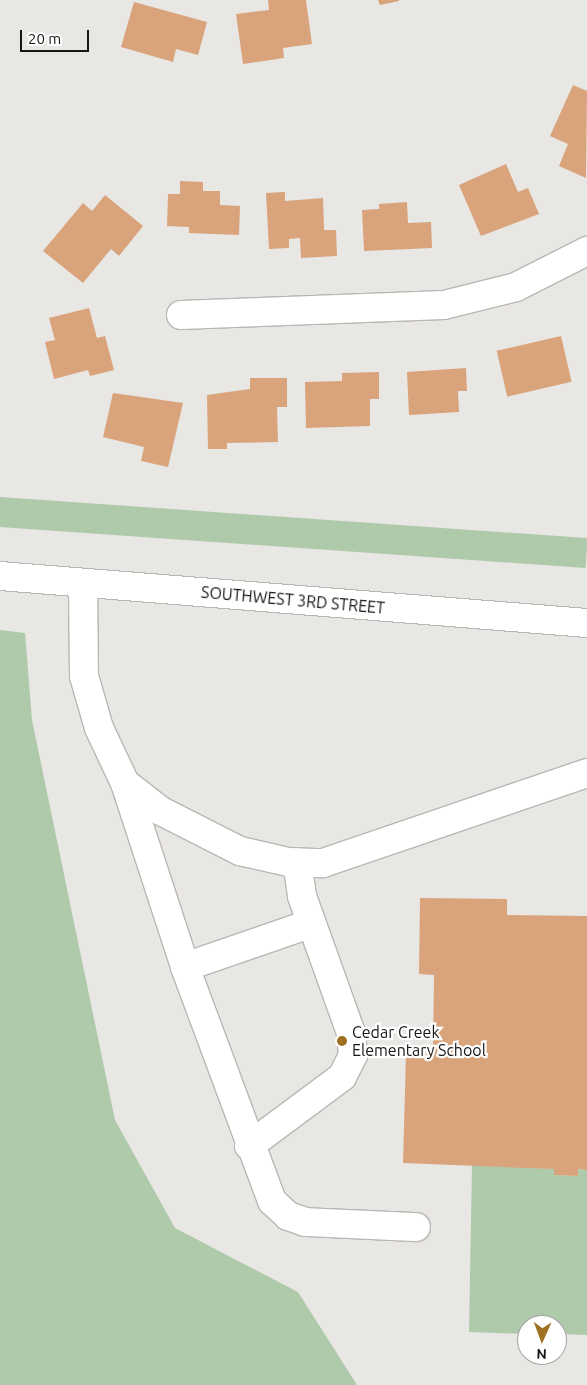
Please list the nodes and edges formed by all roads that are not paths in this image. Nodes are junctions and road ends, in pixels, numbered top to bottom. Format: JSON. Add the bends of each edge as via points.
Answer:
{"nodes":[{"id":1,"x":587,"y":252,"type":"edge"},
{"id":2,"x":181,"y":315,"type":"dead end"},
{"id":3,"x":0,"y":576,"type":"edge"},
{"id":4,"x":83,"y":583,"type":"junction"},
{"id":5,"x":587,"y":623,"type":"edge"},
{"id":6,"x":587,"y":773,"type":"edge"},
{"id":7,"x":125,"y":783,"type":"junction"},
{"id":8,"x":297,"y":862,"type":"junction"},
{"id":9,"x":312,"y":923,"type":"junction"},
{"id":10,"x":186,"y":967,"type":"junction"},
{"id":11,"x":249,"y":1146,"type":"junction"},
{"id":12,"x":416,"y":1227,"type":"dead end"}],
"edges":[{"from":1,"to":2,"type":"main road","via":[[516,287],[444,305]]},
{"from":3,"to":4,"type":"main road","name":"SOUTHWEST 3RD STREET"},
{"from":4,"to":5,"type":"main road","name":"SOUTHWEST 3RD STREET"},
{"from":4,"to":7,"type":"main road","via":[[84,676],[99,728]]},
{"from":6,"to":8,"type":"main road","via":[[323,863]]},
{"from":7,"to":8,"type":"main road","via":[[204,837],[240,851]]},
{"from":7,"to":10,"type":"main road"},
{"from":8,"to":9,"type":"main road"},
{"from":9,"to":10,"type":"main road"},
{"from":9,"to":11,"type":"main road","via":[[351,1033],[352,1055],[342,1077]]},
{"from":10,"to":11,"type":"main road"},
{"from":11,"to":12,"type":"main road","via":[[272,1201],[288,1216],[305,1222]]}]}
